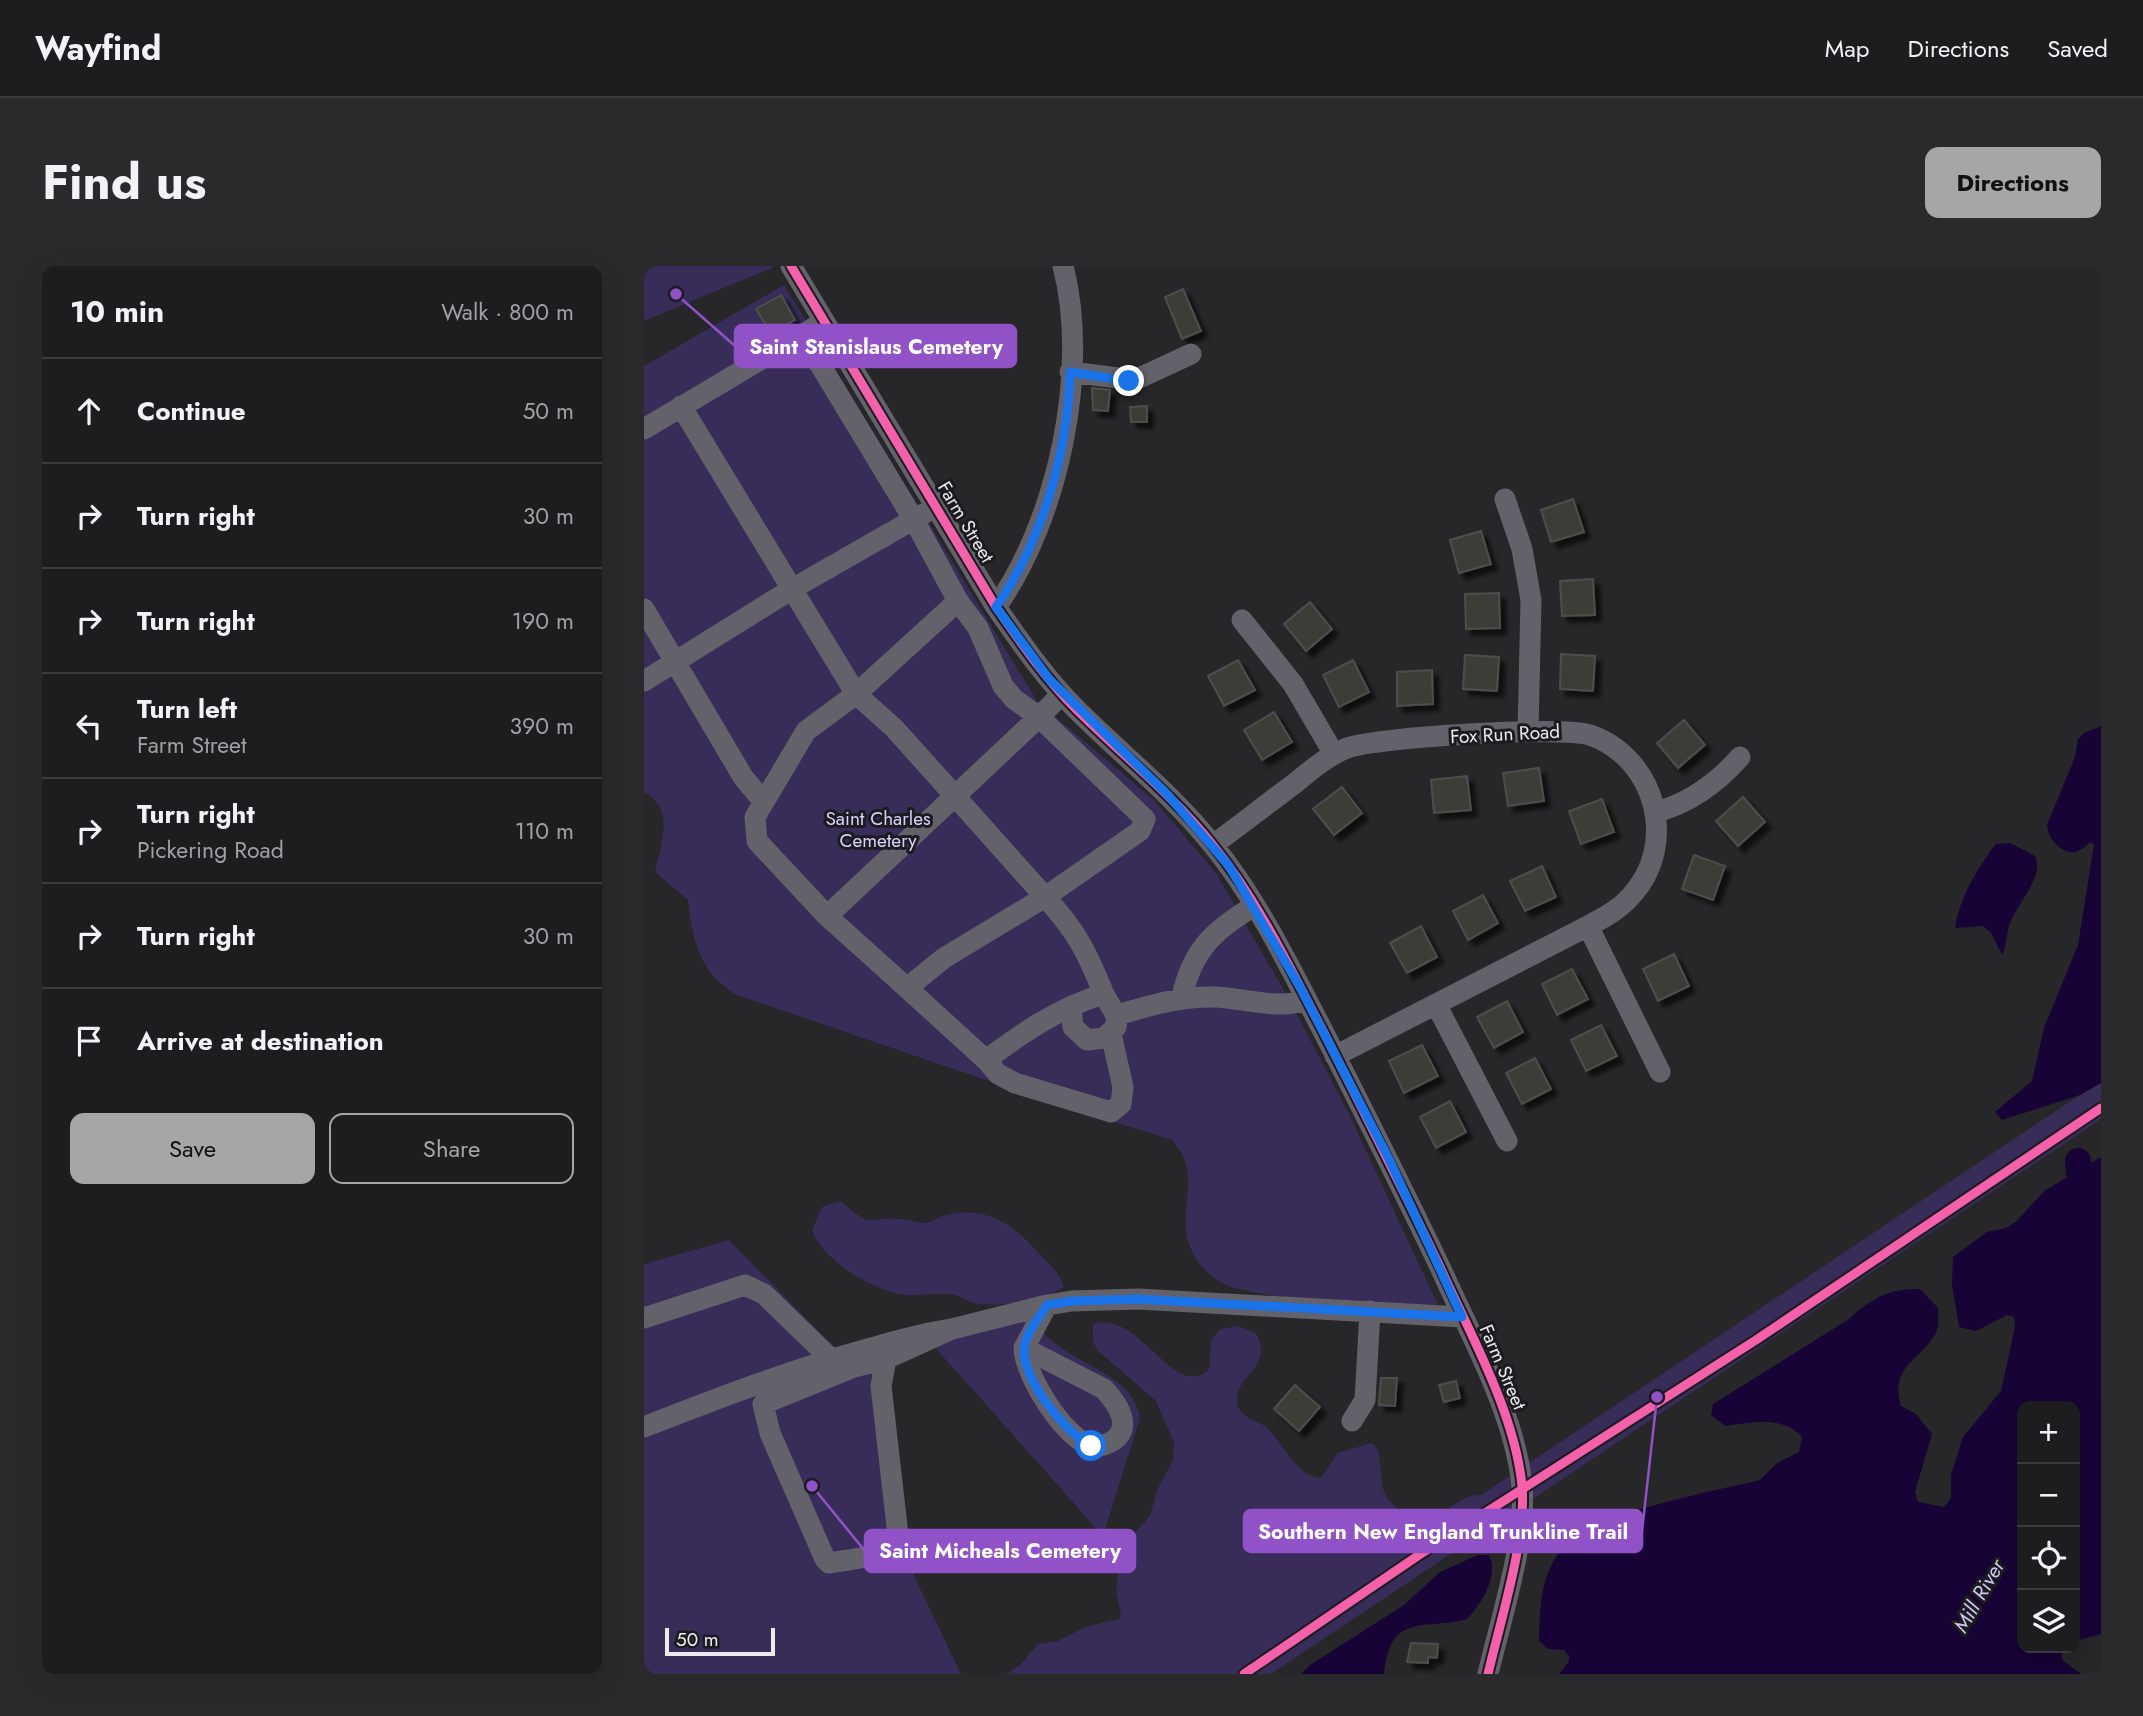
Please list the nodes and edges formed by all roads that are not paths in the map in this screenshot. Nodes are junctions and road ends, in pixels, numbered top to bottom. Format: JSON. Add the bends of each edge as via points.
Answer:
{"nodes":[{"id":1,"x":791,"y":266,"type":"edge"},
{"id":2,"x":1063,"y":266,"type":"edge"},
{"id":3,"x":824,"y":321,"type":"junction"},
{"id":4,"x":802,"y":335,"type":"junction"},
{"id":5,"x":1191,"y":354,"type":"dead end"},
{"id":6,"x":1070,"y":372,"type":"junction"},
{"id":7,"x":681,"y":406,"type":"junction"},
{"id":8,"x":644,"y":429,"type":"edge"},
{"id":9,"x":1506,"y":499,"type":"dead end"},
{"id":10,"x":936,"y":505,"type":"junction"},
{"id":11,"x":914,"y":520,"type":"junction"},
{"id":12,"x":792,"y":589,"type":"junction"},
{"id":13,"x":958,"y":601,"type":"junction"},
{"id":14,"x":996,"y":607,"type":"junction"},
{"id":15,"x":644,"y":609,"type":"edge"},
{"id":16,"x":1242,"y":620,"type":"dead end"},
{"id":17,"x":676,"y":662,"type":"junction"},
{"id":18,"x":644,"y":681,"type":"edge"},
{"id":19,"x":856,"y":694,"type":"junction"},
{"id":20,"x":1062,"y":694,"type":"junction"},
{"id":21,"x":1039,"y":716,"type":"junction"},
{"id":22,"x":1528,"y":732,"type":"junction"},
{"id":23,"x":1334,"y":754,"type":"junction"},
{"id":24,"x":1740,"y":757,"type":"dead end"},
{"id":25,"x":955,"y":796,"type":"junction"},
{"id":26,"x":763,"y":800,"type":"junction"},
{"id":27,"x":1656,"y":812,"type":"junction"},
{"id":28,"x":1213,"y":845,"type":"junction"},
{"id":29,"x":1045,"y":897,"type":"junction"},
{"id":30,"x":1254,"y":906,"type":"junction"},
{"id":31,"x":827,"y":916,"type":"junction"},
{"id":32,"x":1588,"y":926,"type":"junction"},
{"id":33,"x":907,"y":988,"type":"junction"},
{"id":34,"x":1104,"y":994,"type":"junction"},
{"id":35,"x":1182,"y":997,"type":"junction"},
{"id":36,"x":1307,"y":1000,"type":"junction"},
{"id":37,"x":1436,"y":1004,"type":"junction"},
{"id":38,"x":1070,"y":1007,"type":"junction"},
{"id":39,"x":1114,"y":1024,"type":"junction"},
{"id":40,"x":1335,"y":1056,"type":"junction"},
{"id":41,"x":986,"y":1060,"type":"junction"},
{"id":42,"x":1660,"y":1072,"type":"dead end"},
{"id":43,"x":1507,"y":1141,"type":"dead end"},
{"id":44,"x":1047,"y":1305,"type":"junction"},
{"id":45,"x":1370,"y":1311,"type":"junction"},
{"id":46,"x":1462,"y":1317,"type":"junction"},
{"id":47,"x":644,"y":1318,"type":"edge"},
{"id":48,"x":952,"y":1329,"type":"junction"},
{"id":49,"x":1024,"y":1348,"type":"junction"},
{"id":50,"x":831,"y":1359,"type":"junction"},
{"id":51,"x":886,"y":1359,"type":"junction"},
{"id":52,"x":1352,"y":1421,"type":"dead end"},
{"id":53,"x":644,"y":1427,"type":"edge"},
{"id":54,"x":1488,"y":1674,"type":"edge"}],
"edges":[{"from":1,"to":3,"type":"street","name":"Farm Street"},
{"from":2,"to":6,"type":"street","via":[[1071,314]]},
{"from":3,"to":4,"type":"street"},
{"from":3,"to":10,"type":"street","name":"Farm Street"},
{"from":4,"to":7,"type":"street"},
{"from":4,"to":11,"type":"street"},
{"from":5,"to":6,"type":"street","via":[[1135,380]]},
{"from":6,"to":14,"type":"street","via":[[1070,398],[1052,485],[1027,555]]},
{"from":7,"to":8,"type":"street"},
{"from":7,"to":12,"type":"street"},
{"from":9,"to":22,"type":"street","via":[[1525,561],[1531,600]]},
{"from":10,"to":11,"type":"street"},
{"from":10,"to":14,"type":"street","name":"Farm Street"},
{"from":11,"to":12,"type":"street"},
{"from":11,"to":13,"type":"street"},
{"from":12,"to":17,"type":"street"},
{"from":12,"to":19,"type":"street"},
{"from":13,"to":19,"type":"street"},
{"from":13,"to":21,"type":"street","via":[[978,628],[1003,686]]},
{"from":14,"to":20,"type":"street","name":"Farm Street"},
{"from":15,"to":17,"type":"street"},
{"from":16,"to":23,"type":"street","via":[[1293,684]]},
{"from":17,"to":18,"type":"street"},
{"from":17,"to":26,"type":"street","via":[[743,777]]},
{"from":19,"to":25,"type":"street","via":[[894,728]]},
{"from":19,"to":26,"type":"street","via":[[806,731]]},
{"from":20,"to":21,"type":"street"},
{"from":20,"to":28,"type":"street","name":"Farm Street","via":[[1167,794]]},
{"from":21,"to":25,"type":"street"},
{"from":21,"to":29,"type":"street","via":[[1145,819],[1140,831]]},
{"from":22,"to":23,"type":"street","name":"Fox Run Road","via":[[1363,743]]},
{"from":22,"to":27,"type":"street","name":"Fox Run Road","via":[[1567,730],[1607,743],[1638,770]]},
{"from":23,"to":28,"type":"street","name":"Fox Run Road"},
{"from":24,"to":27,"type":"street","via":[[1702,792]]},
{"from":25,"to":29,"type":"street"},
{"from":25,"to":31,"type":"street"},
{"from":26,"to":31,"type":"street","via":[[755,817],[757,841]]},
{"from":27,"to":32,"type":"street","name":"Fox Run Road","via":[[1655,849],[1644,878],[1617,909]]},
{"from":28,"to":30,"type":"street","name":"Farm Street"},
{"from":29,"to":33,"type":"street","via":[[944,958]]},
{"from":29,"to":34,"type":"street","via":[[1084,946]]},
{"from":30,"to":35,"type":"street","via":[[1199,951]]},
{"from":30,"to":36,"type":"street","name":"Farm Street"},
{"from":31,"to":33,"type":"street"},
{"from":32,"to":37,"type":"street","name":"Fox Run Road"},
{"from":32,"to":42,"type":"street"},
{"from":33,"to":41,"type":"street"},
{"from":34,"to":38,"type":"street"},
{"from":34,"to":39,"type":"street"},
{"from":35,"to":36,"type":"street","via":[[1286,1004]]},
{"from":35,"to":39,"type":"street"},
{"from":36,"to":40,"type":"street","name":"Farm Street"},
{"from":37,"to":40,"type":"street","name":"Fox Run Road"},
{"from":37,"to":43,"type":"street"},
{"from":38,"to":39,"type":"street","via":[[1073,1027],[1087,1040],[1098,1041]]},
{"from":38,"to":41,"type":"street","via":[[1021,1033]]},
{"from":39,"to":41,"type":"street","via":[[1123,1087],[1121,1104],[1111,1112],[1015,1083],[998,1074]]},
{"from":40,"to":46,"type":"street","name":"Farm Street"},
{"from":44,"to":45,"type":"street","via":[[1138,1299]]},
{"from":44,"to":48,"type":"street"},
{"from":44,"to":49,"type":"street"},
{"from":45,"to":46,"type":"street"},
{"from":45,"to":52,"type":"street","via":[[1365,1400]]},
{"from":46,"to":54,"type":"street","name":"Farm Street","via":[[1512,1437],[1522,1490],[1512,1569]]},
{"from":47,"to":50,"type":"street","via":[[746,1285],[764,1294]]},
{"from":48,"to":50,"type":"street"},
{"from":48,"to":51,"type":"street"},
{"from":49,"to":49,"type":"street","via":[[1035,1383],[1066,1426],[1091,1446],[1118,1437],[1122,1414],[1104,1390]]},
{"from":50,"to":53,"type":"street"},
{"from":51,"to":51,"type":"street","via":[[763,1404],[770,1433],[829,1563],[895,1545],[898,1535],[881,1385]]}]}
